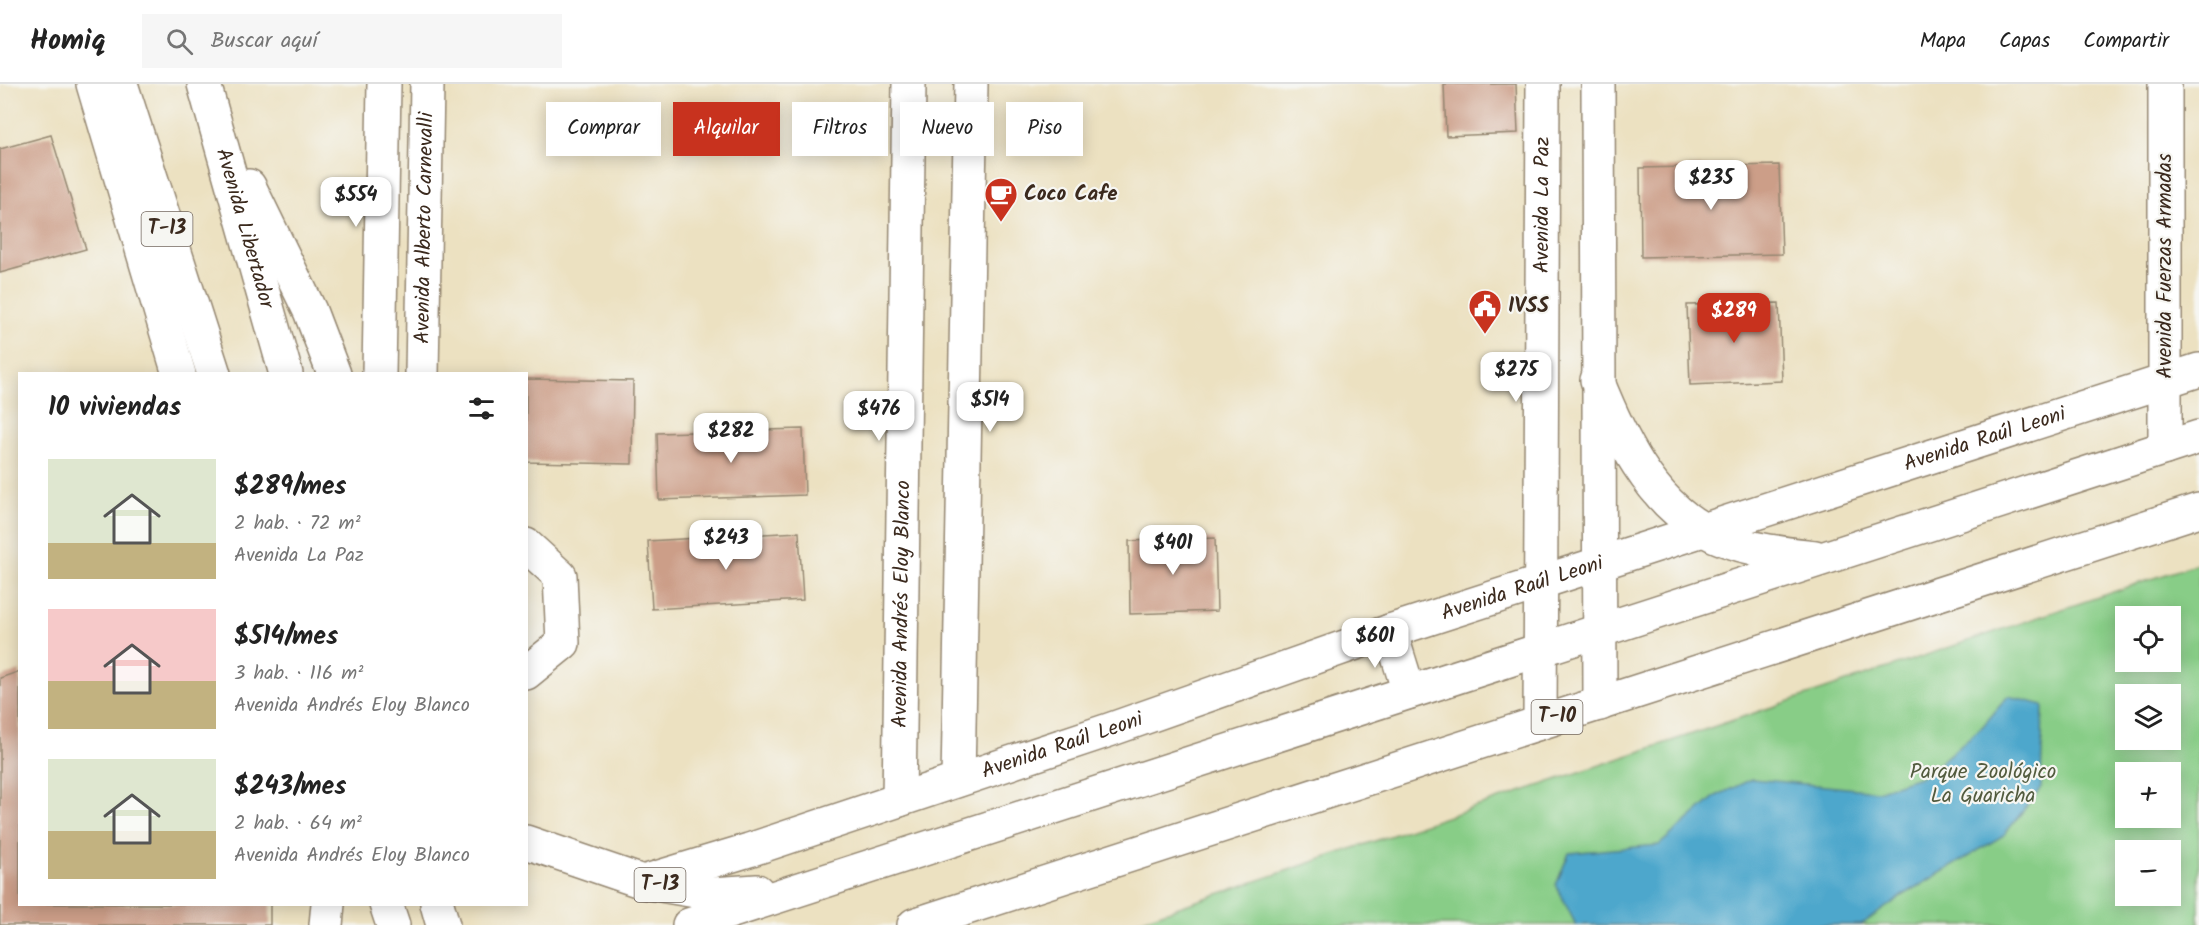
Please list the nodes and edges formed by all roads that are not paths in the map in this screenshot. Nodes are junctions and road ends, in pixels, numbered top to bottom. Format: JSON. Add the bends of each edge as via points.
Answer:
{"nodes":[{"id":1,"x":93,"y":84,"type":"edge"},
{"id":2,"x":121,"y":84,"type":"edge"},
{"id":3,"x":384,"y":84,"type":"edge"},
{"id":4,"x":427,"y":84,"type":"edge"},
{"id":5,"x":909,"y":84,"type":"edge"},
{"id":6,"x":971,"y":84,"type":"edge"},
{"id":7,"x":1544,"y":84,"type":"edge"},
{"id":8,"x":1598,"y":84,"type":"edge"},
{"id":9,"x":2165,"y":84,"type":"edge"},
{"id":10,"x":208,"y":96,"type":"edge"},
{"id":11,"x":2199,"y":370,"type":"edge"},
{"id":12,"x":178,"y":372,"type":"edge"},
{"id":13,"x":213,"y":372,"type":"edge"},
{"id":14,"x":285,"y":372,"type":"edge"},
{"id":15,"x":333,"y":372,"type":"edge"},
{"id":16,"x":379,"y":372,"type":"edge"},
{"id":17,"x":422,"y":372,"type":"edge"},
{"id":18,"x":1597,"y":380,"type":"junction"},
{"id":19,"x":2164,"y":381,"type":"junction"},
{"id":20,"x":2199,"y":437,"type":"edge"},
{"id":21,"x":2165,"y":448,"type":"junction"},
{"id":22,"x":2199,"y":510,"type":"edge"},
{"id":23,"x":1704,"y":530,"type":"junction"},
{"id":24,"x":528,"y":547,"type":"edge"},
{"id":25,"x":1826,"y":558,"type":"junction"},
{"id":26,"x":1599,"y":564,"type":"junction"},
{"id":27,"x":1541,"y":583,"type":"junction"},
{"id":28,"x":1390,"y":631,"type":"junction"},
{"id":29,"x":1599,"y":631,"type":"junction"},
{"id":30,"x":1541,"y":650,"type":"junction"},
{"id":31,"x":528,"y":671,"type":"edge"},
{"id":32,"x":1409,"y":692,"type":"junction"},
{"id":33,"x":1600,"y":704,"type":"junction"},
{"id":34,"x":1540,"y":723,"type":"junction"},
{"id":35,"x":958,"y":780,"type":"junction"},
{"id":36,"x":899,"y":800,"type":"junction"},
{"id":37,"x":528,"y":843,"type":"edge"},
{"id":38,"x":643,"y":882,"type":"junction"},
{"id":39,"x":800,"y":889,"type":"junction"},
{"id":40,"x":328,"y":906,"type":"edge"},
{"id":41,"x":387,"y":906,"type":"edge"},
{"id":42,"x":438,"y":906,"type":"edge"},
{"id":43,"x":326,"y":925,"type":"edge"},
{"id":44,"x":393,"y":925,"type":"edge"},
{"id":45,"x":443,"y":925,"type":"edge"},
{"id":46,"x":688,"y":925,"type":"edge"},
{"id":47,"x":914,"y":925,"type":"edge"}],
"edges":[{"from":1,"to":12,"type":"main road"},
{"from":2,"to":13,"type":"main road","number":"T-13"},
{"from":3,"to":16,"type":"main road","name":"Avenida Alberto Carnevalli"},
{"from":4,"to":17,"type":"main road","name":"Avenida Alberto Carnevalli"},
{"from":5,"to":36,"type":"main road","name":"Avenida Andrés Eloy Blanco"},
{"from":6,"to":35,"type":"main road"},
{"from":7,"to":27,"type":"main road","name":"Avenida La Paz"},
{"from":8,"to":18,"type":"main road"},
{"from":9,"to":19,"type":"main road","name":"Avenida Fuerzas Armadas"},
{"from":10,"to":14,"type":"main road","name":"Avenida Libertador"},
{"from":10,"to":15,"type":"main road","via":[[310,311]]},
{"from":11,"to":19,"type":"main road","name":"Avenida Raúl Leoni"},
{"from":18,"to":23,"type":"main road","via":[[1614,424],[1641,470],[1664,498]]},
{"from":18,"to":26,"type":"main road"},
{"from":19,"to":21,"type":"main road","name":"Avenida Fuerzas Armadas"},
{"from":19,"to":23,"type":"main road","name":"Avenida Raúl Leoni"},
{"from":20,"to":21,"type":"main road"},
{"from":21,"to":25,"type":"main road"},
{"from":22,"to":33,"type":"main road","number":"T-10"},
{"from":23,"to":25,"type":"main road","via":[[1746,546]]},
{"from":23,"to":26,"type":"main road","name":"Avenida Raúl Leoni"},
{"from":24,"to":31,"type":"main road","via":[[560,576],[563,643]]},
{"from":25,"to":29,"type":"main road"},
{"from":26,"to":27,"type":"main road","name":"Avenida Raúl Leoni"},
{"from":26,"to":29,"type":"main road"},
{"from":27,"to":28,"type":"main road","name":"Avenida Raúl Leoni"},
{"from":27,"to":30,"type":"main road","name":"Avenida La Paz"},
{"from":28,"to":32,"type":"main road"},
{"from":28,"to":35,"type":"main road","name":"Avenida Raúl Leoni"},
{"from":29,"to":30,"type":"main road"},
{"from":29,"to":33,"type":"main road"},
{"from":30,"to":32,"type":"main road"},
{"from":30,"to":34,"type":"main road","name":"Avenida La Paz"},
{"from":32,"to":39,"type":"main road"},
{"from":33,"to":34,"type":"main road","number":"T-10"},
{"from":34,"to":47,"type":"main road","number":"T-10"},
{"from":35,"to":36,"type":"main road","name":"Avenida Raúl Leoni"},
{"from":36,"to":38,"type":"main road","name":"Avenida Raúl Leoni"},
{"from":37,"to":38,"type":"main road","number":"T-13"},
{"from":38,"to":39,"type":"main road","number":"T-13","via":[[713,894]]},
{"from":39,"to":46,"type":"main road"},
{"from":40,"to":43,"type":"main road"},
{"from":41,"to":44,"type":"main road"},
{"from":42,"to":45,"type":"main road"}]}
